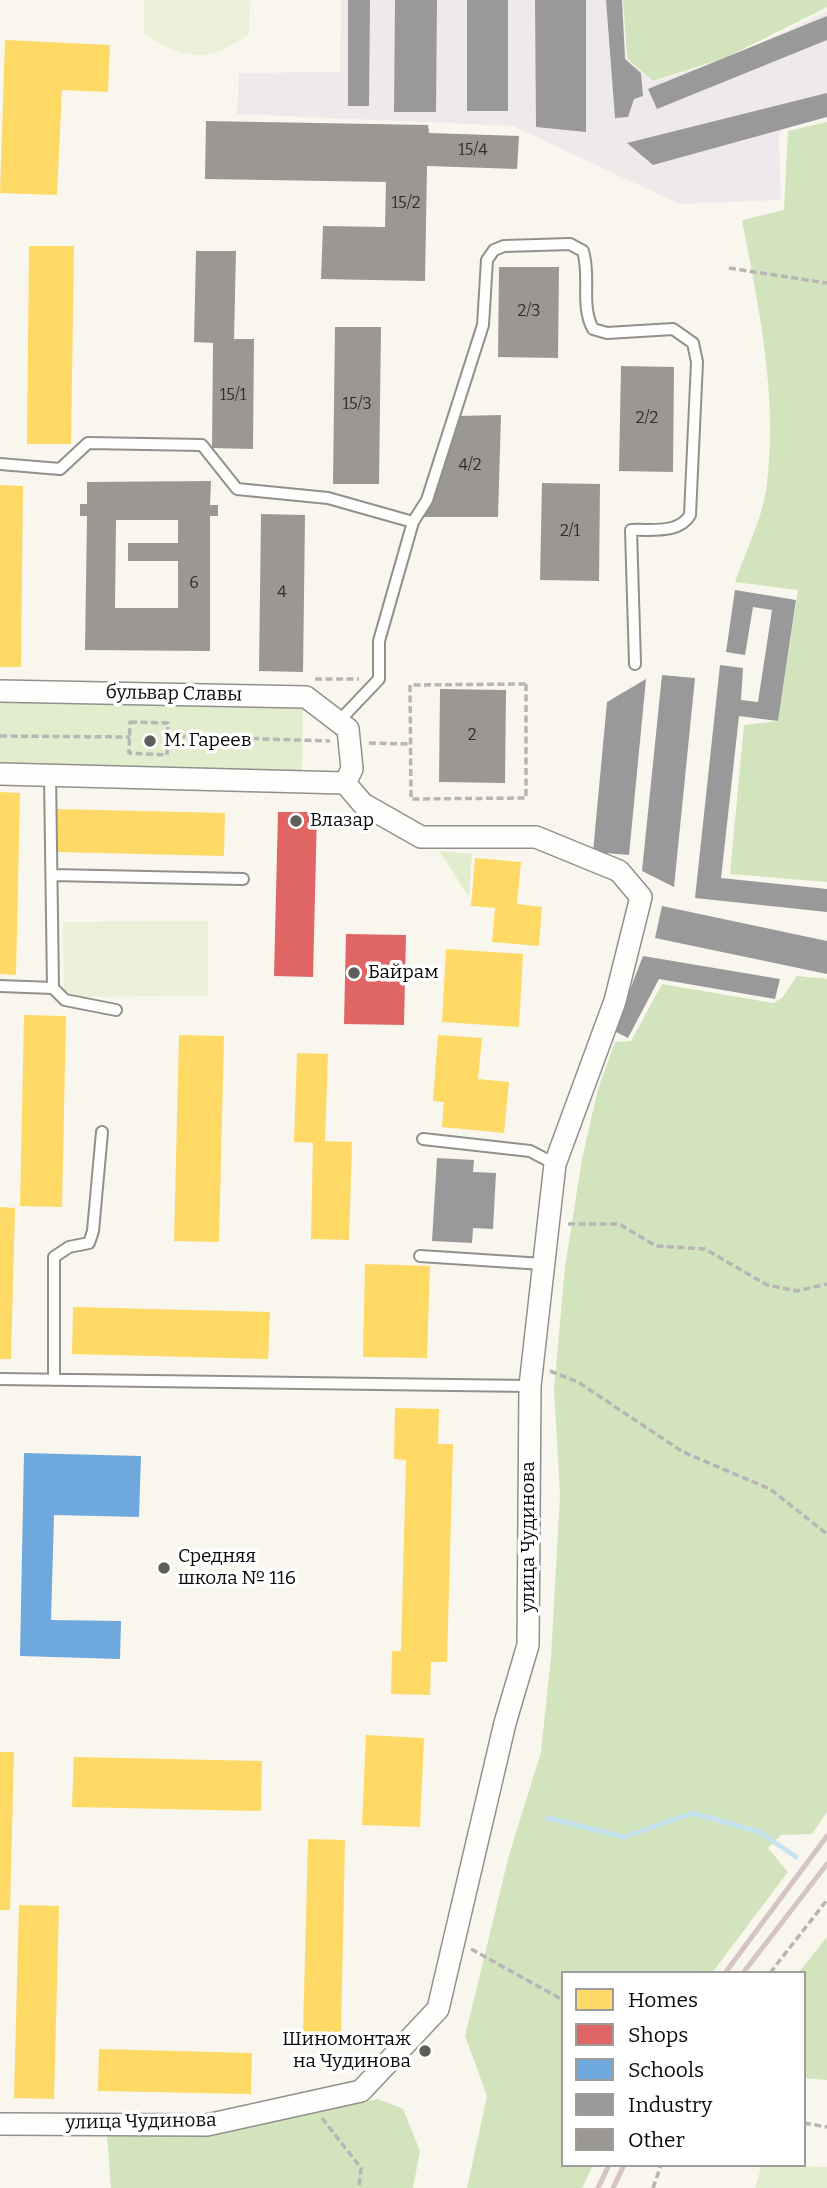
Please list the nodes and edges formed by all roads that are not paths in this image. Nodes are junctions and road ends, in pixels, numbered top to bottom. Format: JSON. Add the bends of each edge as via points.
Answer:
{"nodes":[{"id":1,"x":0,"y":464,"type":"edge"},
{"id":2,"x":413,"y":523,"type":"junction"},
{"id":3,"x":635,"y":664,"type":"dead end"},
{"id":4,"x":0,"y":691,"type":"edge"},
{"id":5,"x":340,"y":720,"type":"junction"},
{"id":6,"x":0,"y":774,"type":"edge"},
{"id":7,"x":50,"y":775,"type":"junction"},
{"id":8,"x":345,"y":783,"type":"junction"},
{"id":9,"x":52,"y":875,"type":"junction"},
{"id":10,"x":243,"y":878,"type":"dead end"},
{"id":11,"x":0,"y":986,"type":"edge"},
{"id":12,"x":53,"y":988,"type":"junction"},
{"id":13,"x":116,"y":1010,"type":"dead end"},
{"id":14,"x":102,"y":1132,"type":"dead end"},
{"id":15,"x":423,"y":1139,"type":"dead end"},
{"id":16,"x":555,"y":1164,"type":"junction"},
{"id":17,"x":420,"y":1256,"type":"dead end"},
{"id":18,"x":543,"y":1264,"type":"junction"},
{"id":19,"x":0,"y":1379,"type":"edge"},
{"id":20,"x":54,"y":1380,"type":"junction"},
{"id":21,"x":530,"y":1386,"type":"junction"},
{"id":22,"x":0,"y":2124,"type":"edge"}],
"edges":[{"from":1,"to":2,"type":"lane","via":[[60,469],[88,443],[202,445],[237,489],[328,498]]},
{"from":2,"to":3,"type":"lane","via":[[426,500],[483,325],[487,260],[504,246],[570,244],[583,251],[586,316],[593,329],[607,333],[673,329],[693,343],[697,362],[690,515],[685,524],[674,528],[631,530]]},
{"from":2,"to":5,"type":"lane","via":[[379,641],[379,679]]},
{"from":4,"to":5,"type":"street","name":"бульвар Славы","via":[[306,696]]},
{"from":5,"to":8,"type":"street","via":[[348,729],[350,742],[352,769]]},
{"from":6,"to":7,"type":"street"},
{"from":7,"to":8,"type":"street"},
{"from":7,"to":9,"type":"lane"},
{"from":8,"to":16,"type":"street","name":"улица Чудинова","via":[[363,804],[421,837],[536,837],[620,871],[640,897],[615,1001]]},
{"from":9,"to":10,"type":"lane"},
{"from":9,"to":12,"type":"lane"},
{"from":11,"to":12,"type":"lane"},
{"from":12,"to":13,"type":"lane","via":[[65,1000]]},
{"from":14,"to":20,"type":"lane","via":[[89,1243],[54,1256]]},
{"from":15,"to":16,"type":"lane","via":[[530,1151]]},
{"from":16,"to":18,"type":"street","name":"улица Чудинова"},
{"from":17,"to":18,"type":"lane"},
{"from":18,"to":21,"type":"street","name":"улица Чудинова"},
{"from":19,"to":20,"type":"lane"},
{"from":20,"to":21,"type":"lane"},
{"from":21,"to":22,"type":"street","name":"улица Чудинова","via":[[528,1646],[505,1723],[438,2009],[360,2091],[207,2125]]}]}
